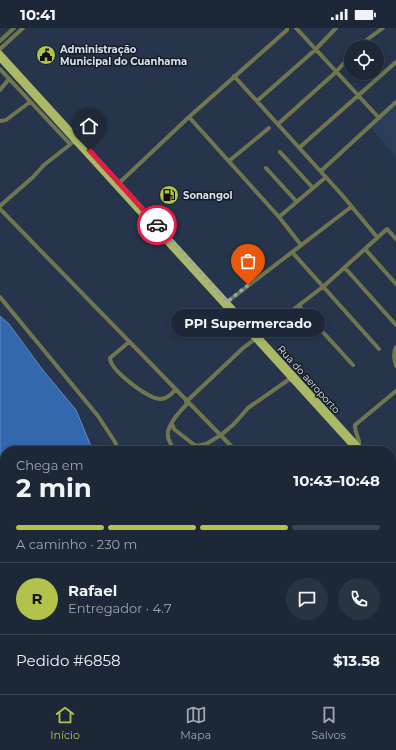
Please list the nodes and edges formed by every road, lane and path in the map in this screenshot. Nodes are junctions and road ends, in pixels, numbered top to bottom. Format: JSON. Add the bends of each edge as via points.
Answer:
{"nodes":[{"id":1,"x":14,"y":28,"type":"edge"},
{"id":2,"x":23,"y":28,"type":"edge"},
{"id":3,"x":287,"y":28,"type":"edge"},
{"id":4,"x":296,"y":28,"type":"edge"},
{"id":5,"x":336,"y":28,"type":"edge"},
{"id":6,"x":384,"y":28,"type":"edge"},
{"id":7,"x":367,"y":40,"type":"edge"},
{"id":8,"x":0,"y":41,"type":"edge"},
{"id":9,"x":0,"y":49,"type":"edge"},
{"id":10,"x":315,"y":50,"type":"junction"},
{"id":11,"x":0,"y":53,"type":"edge"},
{"id":12,"x":0,"y":59,"type":"edge"},
{"id":13,"x":396,"y":62,"type":"edge"},
{"id":14,"x":344,"y":63,"type":"edge"},
{"id":15,"x":0,"y":69,"type":"edge"},
{"id":16,"x":336,"y":72,"type":"junction"},
{"id":17,"x":234,"y":76,"type":"junction"},
{"id":18,"x":9,"y":79,"type":"junction"},
{"id":19,"x":0,"y":90,"type":"edge"},
{"id":20,"x":359,"y":95,"type":"junction"},
{"id":21,"x":257,"y":101,"type":"junction"},
{"id":22,"x":30,"y":102,"type":"junction"},
{"id":23,"x":396,"y":102,"type":"edge"},
{"id":24,"x":189,"y":117,"type":"junction"},
{"id":25,"x":379,"y":118,"type":"junction"},
{"id":26,"x":0,"y":121,"type":"edge"},
{"id":27,"x":278,"y":124,"type":"junction"},
{"id":28,"x":269,"y":128,"type":"dead end"},
{"id":29,"x":74,"y":140,"type":"junction"},
{"id":30,"x":70,"y":144,"type":"junction"},
{"id":31,"x":299,"y":148,"type":"junction"},
{"id":32,"x":280,"y":152,"type":"dead end"},
{"id":33,"x":229,"y":161,"type":"junction"},
{"id":34,"x":266,"y":168,"type":"dead end"},
{"id":35,"x":321,"y":171,"type":"junction"},
{"id":36,"x":326,"y":177,"type":"junction"},
{"id":37,"x":117,"y":184,"type":"junction"},
{"id":38,"x":313,"y":188,"type":"junction"},
{"id":39,"x":296,"y":202,"type":"junction"},
{"id":40,"x":0,"y":207,"type":"edge"},
{"id":41,"x":351,"y":207,"type":"junction"},
{"id":42,"x":279,"y":217,"type":"junction"},
{"id":43,"x":377,"y":237,"type":"junction"},
{"id":44,"x":396,"y":239,"type":"edge"},
{"id":45,"x":301,"y":245,"type":"junction"},
{"id":46,"x":365,"y":249,"type":"junction"},
{"id":47,"x":292,"y":252,"type":"junction"},
{"id":48,"x":345,"y":268,"type":"junction"},
{"id":49,"x":396,"y":284,"type":"edge"},
{"id":50,"x":324,"y":286,"type":"junction"},
{"id":51,"x":0,"y":297,"type":"edge"},
{"id":52,"x":227,"y":302,"type":"junction"},
{"id":53,"x":299,"y":306,"type":"junction"},
{"id":54,"x":396,"y":325,"type":"edge"},
{"id":55,"x":257,"y":339,"type":"junction"},
{"id":56,"x":129,"y":342,"type":"junction"},
{"id":57,"x":396,"y":347,"type":"edge"},
{"id":58,"x":380,"y":349,"type":"dead end"},
{"id":59,"x":353,"y":365,"type":"dead end"},
{"id":60,"x":396,"y":366,"type":"edge"},
{"id":61,"x":291,"y":378,"type":"junction"},
{"id":62,"x":175,"y":390,"type":"junction"},
{"id":63,"x":396,"y":391,"type":"edge"},
{"id":64,"x":187,"y":402,"type":"junction"},
{"id":65,"x":172,"y":424,"type":"junction"},
{"id":66,"x":220,"y":435,"type":"junction"},
{"id":67,"x":117,"y":446,"type":"edge"},
{"id":68,"x":173,"y":446,"type":"edge"},
{"id":69,"x":231,"y":446,"type":"edge"},
{"id":70,"x":355,"y":446,"type":"edge"},
{"id":71,"x":355,"y":446,"type":"edge"},
{"id":72,"x":359,"y":446,"type":"edge"}],
"edges":[{"from":1,"to":8,"type":"street"},
{"from":2,"to":9,"type":"street"},
{"from":3,"to":17,"type":"street"},
{"from":4,"to":10,"type":"street"},
{"from":5,"to":10,"type":"street"},
{"from":6,"to":7,"type":"street"},
{"from":10,"to":16,"type":"street"},
{"from":10,"to":21,"type":"street"},
{"from":11,"to":37,"type":"main road","name":"Rua do aeroporto"},
{"from":12,"to":29,"type":"main road","name":"Rua do aeroporto"},
{"from":13,"to":20,"type":"street"},
{"from":14,"to":16,"type":"street"},
{"from":15,"to":18,"type":"street"},
{"from":16,"to":20,"type":"street"},
{"from":16,"to":27,"type":"street"},
{"from":17,"to":21,"type":"street"},
{"from":17,"to":24,"type":"street"},
{"from":18,"to":19,"type":"street"},
{"from":18,"to":22,"type":"street"},
{"from":20,"to":25,"type":"street"},
{"from":20,"to":31,"type":"street"},
{"from":21,"to":27,"type":"street"},
{"from":22,"to":26,"type":"street","via":[[6,120]]},
{"from":22,"to":30,"type":"street"},
{"from":23,"to":25,"type":"street"},
{"from":24,"to":33,"type":"street"},
{"from":24,"to":37,"type":"street"},
{"from":25,"to":35,"type":"street"},
{"from":27,"to":31,"type":"street"},
{"from":28,"to":33,"type":"street"},
{"from":29,"to":30,"type":"street"},
{"from":29,"to":37,"type":"main road","name":"Rua do aeroporto"},
{"from":30,"to":40,"type":"street"},
{"from":31,"to":35,"type":"street"},
{"from":32,"to":38,"type":"street"},
{"from":33,"to":42,"type":"street"},
{"from":34,"to":39,"type":"street"},
{"from":35,"to":36,"type":"street"},
{"from":36,"to":38,"type":"street"},
{"from":36,"to":41,"type":"street"},
{"from":37,"to":52,"type":"main road","name":"Rua do aeroporto"},
{"from":37,"to":55,"type":"main road","name":"Rua do aeroporto"},
{"from":38,"to":39,"type":"street"},
{"from":39,"to":42,"type":"street"},
{"from":40,"to":56,"type":"street"},
{"from":41,"to":43,"type":"street"},
{"from":41,"to":45,"type":"street"},
{"from":42,"to":45,"type":"street"},
{"from":43,"to":44,"type":"street","via":[[387,229]]},
{"from":43,"to":46,"type":"street"},
{"from":45,"to":47,"type":"street"},
{"from":46,"to":48,"type":"street"},
{"from":46,"to":49,"type":"street"},
{"from":47,"to":50,"type":"street"},
{"from":47,"to":52,"type":"street"},
{"from":48,"to":50,"type":"street"},
{"from":48,"to":54,"type":"street"},
{"from":50,"to":53,"type":"street"},
{"from":50,"to":58,"type":"street"},
{"from":51,"to":67,"type":"street","via":[[98,416]]},
{"from":52,"to":55,"type":"main road","name":"Rua do aeroporto"},
{"from":53,"to":55,"type":"street"},
{"from":53,"to":59,"type":"street"},
{"from":55,"to":61,"type":"main road","name":"Rua do aeroporto"},
{"from":55,"to":64,"type":"street","via":[[239,352]]},
{"from":55,"to":70,"type":"main road","name":"Rua do aeroporto"},
{"from":56,"to":62,"type":"street"},
{"from":56,"to":62,"type":"street","via":[[110,358],[121,374],[152,397],[167,398]]},
{"from":57,"to":60,"type":"street"},
{"from":61,"to":66,"type":"street","via":[[248,408]]},
{"from":61,"to":71,"type":"main road","name":"Rua do aeroporto"},
{"from":62,"to":64,"type":"street"},
{"from":63,"to":72,"type":"street","via":[[355,425],[360,439]]},
{"from":64,"to":65,"type":"street"},
{"from":64,"to":66,"type":"street"},
{"from":65,"to":66,"type":"street","via":[[182,437],[197,446],[209,443]]},
{"from":65,"to":68,"type":"street","via":[[168,436]]},
{"from":66,"to":69,"type":"street"}]}
